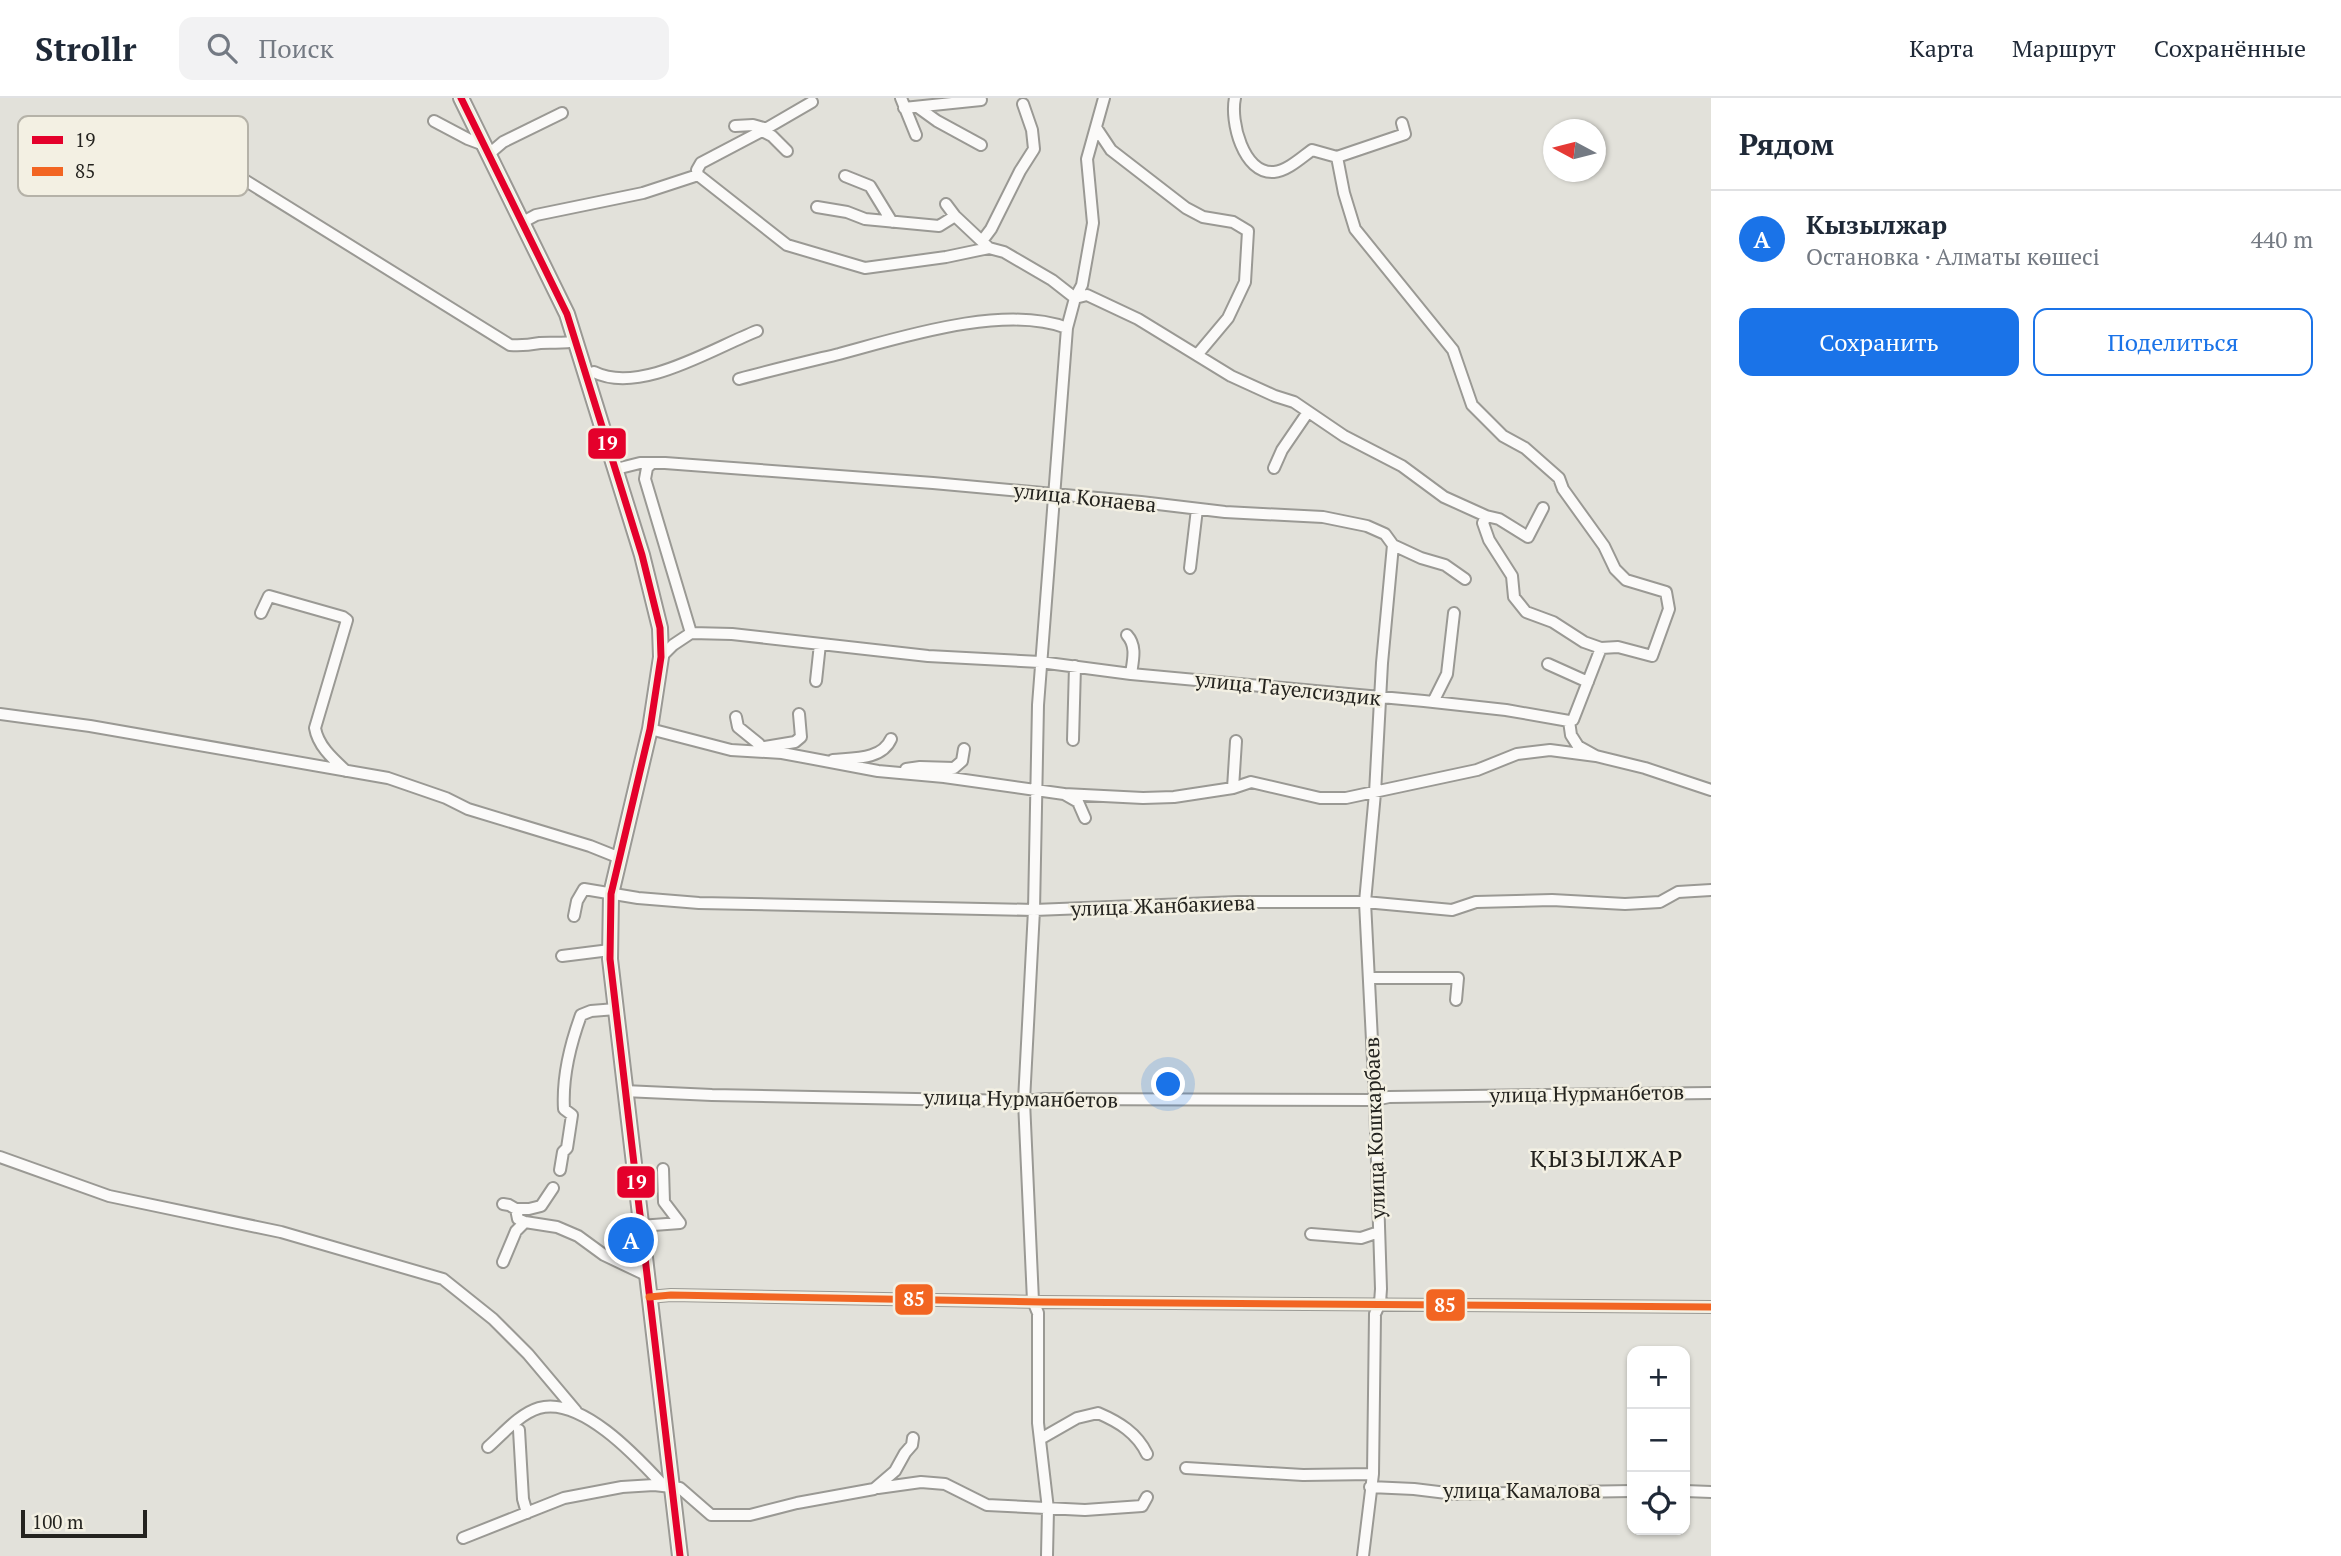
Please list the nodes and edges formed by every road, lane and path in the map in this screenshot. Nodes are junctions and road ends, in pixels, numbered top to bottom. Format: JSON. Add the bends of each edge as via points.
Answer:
{"nodes":[{"id":1,"x":461,"y":98,"type":"edge"},
{"id":2,"x":1104,"y":98,"type":"edge"},
{"id":3,"x":1235,"y":98,"type":"edge"},
{"id":4,"x":981,"y":100,"type":"dead end"},
{"id":5,"x":812,"y":102,"type":"dead end"},
{"id":6,"x":903,"y":103,"type":"edge"},
{"id":7,"x":1023,"y":104,"type":"dead end"},
{"id":8,"x":919,"y":108,"type":"junction"},
{"id":9,"x":562,"y":113,"type":"dead end"},
{"id":10,"x":434,"y":121,"type":"dead end"},
{"id":11,"x":1402,"y":123,"type":"dead end"},
{"id":12,"x":735,"y":126,"type":"dead end"},
{"id":13,"x":1097,"y":129,"type":"junction"},
{"id":14,"x":764,"y":130,"type":"junction"},
{"id":15,"x":916,"y":135,"type":"dead end"},
{"id":16,"x":981,"y":145,"type":"dead end"},
{"id":17,"x":486,"y":149,"type":"junction"},
{"id":18,"x":787,"y":151,"type":"dead end"},
{"id":19,"x":1337,"y":157,"type":"junction"},
{"id":20,"x":698,"y":176,"type":"junction"},
{"id":21,"x":845,"y":176,"type":"dead end"},
{"id":22,"x":248,"y":182,"type":"edge"},
{"id":23,"x":946,"y":204,"type":"dead end"},
{"id":24,"x":817,"y":207,"type":"dead end"},
{"id":25,"x":955,"y":216,"type":"junction"},
{"id":26,"x":892,"y":222,"type":"junction"},
{"id":27,"x":526,"y":227,"type":"junction"},
{"id":28,"x":986,"y":245,"type":"junction"},
{"id":29,"x":1075,"y":298,"type":"junction"},
{"id":30,"x":1067,"y":328,"type":"junction"},
{"id":31,"x":757,"y":331,"type":"dead end"},
{"id":32,"x":576,"y":341,"type":"junction"},
{"id":33,"x":1197,"y":355,"type":"junction"},
{"id":34,"x":587,"y":374,"type":"junction"},
{"id":35,"x":739,"y":379,"type":"dead end"},
{"id":36,"x":1308,"y":412,"type":"junction"},
{"id":37,"x":652,"y":463,"type":"junction"},
{"id":38,"x":1274,"y":468,"type":"dead end"},
{"id":39,"x":616,"y":469,"type":"junction"},
{"id":40,"x":1054,"y":495,"type":"junction"},
{"id":41,"x":1543,"y":508,"type":"dead end"},
{"id":42,"x":1197,"y":509,"type":"junction"},
{"id":43,"x":1486,"y":516,"type":"junction"},
{"id":44,"x":1393,"y":545,"type":"junction"},
{"id":45,"x":1190,"y":568,"type":"dead end"},
{"id":46,"x":1465,"y":579,"type":"dead end"},
{"id":47,"x":261,"y":613,"type":"dead end"},
{"id":48,"x":1454,"y":613,"type":"dead end"},
{"id":49,"x":691,"y":633,"type":"junction"},
{"id":50,"x":1127,"y":635,"type":"dead end"},
{"id":51,"x":820,"y":644,"type":"junction"},
{"id":52,"x":1601,"y":648,"type":"junction"},
{"id":53,"x":661,"y":657,"type":"junction"},
{"id":54,"x":1040,"y":662,"type":"junction"},
{"id":55,"x":1548,"y":664,"type":"dead end"},
{"id":56,"x":1075,"y":666,"type":"junction"},
{"id":57,"x":1131,"y":674,"type":"junction"},
{"id":58,"x":816,"y":681,"type":"dead end"},
{"id":59,"x":1588,"y":682,"type":"junction"},
{"id":60,"x":1380,"y":699,"type":"junction"},
{"id":61,"x":1433,"y":702,"type":"junction"},
{"id":62,"x":0,"y":714,"type":"edge"},
{"id":63,"x":799,"y":714,"type":"dead end"},
{"id":64,"x":736,"y":717,"type":"dead end"},
{"id":65,"x":1569,"y":721,"type":"junction"},
{"id":66,"x":650,"y":729,"type":"junction"},
{"id":67,"x":1571,"y":735,"type":"junction"},
{"id":68,"x":891,"y":738,"type":"dead end"},
{"id":69,"x":1073,"y":740,"type":"dead end"},
{"id":70,"x":1236,"y":741,"type":"dead end"},
{"id":71,"x":964,"y":749,"type":"dead end"},
{"id":72,"x":763,"y":751,"type":"junction"},
{"id":73,"x":1556,"y":751,"type":"junction"},
{"id":74,"x":1596,"y":756,"type":"junction"},
{"id":75,"x":816,"y":760,"type":"junction"},
{"id":76,"x":346,"y":771,"type":"junction"},
{"id":77,"x":893,"y":772,"type":"junction"},
{"id":78,"x":1233,"y":788,"type":"junction"},
{"id":79,"x":1036,"y":789,"type":"junction"},
{"id":80,"x":1711,"y":790,"type":"edge"},
{"id":81,"x":1375,"y":793,"type":"junction"},
{"id":82,"x":1064,"y":794,"type":"junction"},
{"id":83,"x":1085,"y":818,"type":"dead end"},
{"id":84,"x":620,"y":858,"type":"junction"},
{"id":85,"x":1711,"y":890,"type":"edge"},
{"id":86,"x":611,"y":894,"type":"junction"},
{"id":87,"x":1365,"y":902,"type":"junction"},
{"id":88,"x":1034,"y":910,"type":"junction"},
{"id":89,"x":574,"y":916,"type":"dead end"},
{"id":90,"x":610,"y":950,"type":"junction"},
{"id":91,"x":562,"y":956,"type":"dead end"},
{"id":92,"x":1369,"y":978,"type":"junction"},
{"id":93,"x":1456,"y":1000,"type":"dead end"},
{"id":94,"x":615,"y":1009,"type":"junction"},
{"id":95,"x":624,"y":1091,"type":"junction"},
{"id":96,"x":1711,"y":1093,"type":"edge"},
{"id":97,"x":1375,"y":1100,"type":"junction"},
{"id":98,"x":1024,"y":1101,"type":"junction"},
{"id":99,"x":0,"y":1157,"type":"edge"},
{"id":100,"x":663,"y":1169,"type":"dead end"},
{"id":101,"x":560,"y":1170,"type":"dead end"},
{"id":102,"x":553,"y":1188,"type":"dead end"},
{"id":103,"x":503,"y":1204,"type":"dead end"},
{"id":104,"x":516,"y":1209,"type":"junction"},
{"id":105,"x":525,"y":1222,"type":"junction"},
{"id":106,"x":640,"y":1226,"type":"junction"},
{"id":107,"x":1379,"y":1232,"type":"junction"},
{"id":108,"x":1311,"y":1234,"type":"dead end"},
{"id":109,"x":503,"y":1262,"type":"dead end"},
{"id":110,"x":646,"y":1275,"type":"junction"},
{"id":111,"x":696,"y":1296,"type":"junction"},
{"id":112,"x":649,"y":1297,"type":"junction"},
{"id":113,"x":1033,"y":1301,"type":"junction"},
{"id":114,"x":1380,"y":1303,"type":"junction"},
{"id":115,"x":1711,"y":1307,"type":"edge"},
{"id":116,"x":652,"y":1318,"type":"junction"},
{"id":117,"x":576,"y":1411,"type":"junction"},
{"id":118,"x":519,"y":1430,"type":"dead end"},
{"id":119,"x":914,"y":1438,"type":"dead end"},
{"id":120,"x":1042,"y":1438,"type":"junction"},
{"id":121,"x":488,"y":1447,"type":"dead end"},
{"id":122,"x":1147,"y":1454,"type":"dead end"},
{"id":123,"x":1186,"y":1468,"type":"dead end"},
{"id":124,"x":1373,"y":1474,"type":"junction"},
{"id":125,"x":667,"y":1485,"type":"junction"},
{"id":126,"x":1370,"y":1487,"type":"junction"},
{"id":127,"x":874,"y":1489,"type":"junction"},
{"id":128,"x":1627,"y":1490,"type":"edge"},
{"id":129,"x":1690,"y":1491,"type":"edge"},
{"id":130,"x":1711,"y":1492,"type":"edge"},
{"id":131,"x":1147,"y":1497,"type":"dead end"},
{"id":132,"x":1048,"y":1509,"type":"junction"},
{"id":133,"x":527,"y":1513,"type":"junction"},
{"id":134,"x":463,"y":1538,"type":"dead end"},
{"id":135,"x":680,"y":1556,"type":"edge"},
{"id":136,"x":1047,"y":1556,"type":"edge"},
{"id":137,"x":1363,"y":1556,"type":"edge"}],
"edges":[{"from":1,"to":17,"type":"main road"},
{"from":2,"to":13,"type":"street"},
{"from":3,"to":19,"type":"street","via":[[1242,150],[1261,169],[1274,172],[1311,150]]},
{"from":4,"to":8,"type":"street"},
{"from":5,"to":14,"type":"street"},
{"from":6,"to":8,"type":"street"},
{"from":6,"to":15,"type":"street"},
{"from":7,"to":28,"type":"street","via":[[1034,149]]},
{"from":8,"to":16,"type":"street"},
{"from":9,"to":17,"type":"street"},
{"from":10,"to":17,"type":"street"},
{"from":11,"to":19,"type":"street","via":[[1405,135]]},
{"from":12,"to":14,"type":"street"},
{"from":13,"to":29,"type":"street","via":[[1087,159],[1093,223],[1082,285]]},
{"from":13,"to":33,"type":"street","via":[[1111,150],[1186,208],[1248,231],[1248,262],[1241,292],[1228,318]]},
{"from":14,"to":18,"type":"street"},
{"from":14,"to":20,"type":"street","via":[[701,163]]},
{"from":17,"to":27,"type":"main road"},
{"from":19,"to":52,"type":"street","via":[[1355,229],[1453,350],[1472,405],[1503,436],[1525,448],[1559,478],[1626,580],[1666,592],[1669,609],[1652,656],[1618,647]]},
{"from":20,"to":27,"type":"street","via":[[643,193],[536,215]]},
{"from":20,"to":28,"type":"street","via":[[787,244],[865,268],[946,257]]},
{"from":21,"to":26,"type":"street","via":[[870,186]]},
{"from":22,"to":32,"type":"street","via":[[510,345]]},
{"from":23,"to":25,"type":"street"},
{"from":24,"to":26,"type":"street"},
{"from":25,"to":26,"type":"street","via":[[939,226]]},
{"from":25,"to":28,"type":"street"},
{"from":27,"to":32,"type":"main road"},
{"from":28,"to":29,"type":"street","via":[[1052,280]]},
{"from":29,"to":30,"type":"street"},
{"from":29,"to":33,"type":"street","via":[[1087,295],[1108,304]]},
{"from":30,"to":35,"type":"street","via":[[1007,320],[961,323]]},
{"from":30,"to":40,"type":"street"},
{"from":31,"to":34,"type":"street","via":[[672,369],[641,377]]},
{"from":32,"to":34,"type":"main road"},
{"from":33,"to":36,"type":"street"},
{"from":34,"to":39,"type":"main road"},
{"from":36,"to":38,"type":"street"},
{"from":36,"to":43,"type":"street","via":[[1402,466],[1444,497]]},
{"from":37,"to":39,"type":"street","name":"улица Конаева"},
{"from":37,"to":40,"type":"street","name":"улица Конаева"},
{"from":37,"to":49,"type":"street","via":[[645,479]]},
{"from":39,"to":53,"type":"main road","via":[[652,590]]},
{"from":40,"to":42,"type":"street","name":"улица Конаева"},
{"from":40,"to":54,"type":"street"},
{"from":41,"to":43,"type":"street","via":[[1528,537]]},
{"from":42,"to":44,"type":"street","name":"улица Конаева","via":[[1323,517],[1367,526],[1385,534]]},
{"from":42,"to":45,"type":"street"},
{"from":43,"to":52,"type":"street","via":[[1483,523],[1489,540],[1512,576],[1514,597],[1526,612]]},
{"from":44,"to":46,"type":"street","name":"улица Конаева","via":[[1445,565]]},
{"from":44,"to":60,"type":"street"},
{"from":47,"to":76,"type":"street","via":[[270,596],[347,620],[315,728],[323,747]]},
{"from":48,"to":61,"type":"street","via":[[1447,674]]},
{"from":49,"to":51,"type":"street","name":"улица Тауелсиздик"},
{"from":49,"to":53,"type":"street"},
{"from":50,"to":57,"type":"street","via":[[1133,641]]},
{"from":51,"to":54,"type":"street","name":"улица Тауелсиздик"},
{"from":51,"to":58,"type":"street"},
{"from":52,"to":59,"type":"street"},
{"from":53,"to":66,"type":"main road"},
{"from":54,"to":56,"type":"street","name":"улица Тауелсиздик"},
{"from":54,"to":79,"type":"street"},
{"from":55,"to":59,"type":"street"},
{"from":56,"to":57,"type":"street","name":"улица Тауелсиздик"},
{"from":56,"to":69,"type":"street"},
{"from":57,"to":60,"type":"street","name":"улица Тауелсиздик"},
{"from":59,"to":65,"type":"street"},
{"from":60,"to":61,"type":"street","name":"улица Тауелсиздик"},
{"from":60,"to":81,"type":"street","name":"улица Кошкарбаев"},
{"from":61,"to":65,"type":"street","name":"улица Тауелсиздик"},
{"from":62,"to":76,"type":"street"},
{"from":63,"to":72,"type":"street","via":[[801,737]]},
{"from":64,"to":72,"type":"street","via":[[738,727]]},
{"from":65,"to":67,"type":"street"},
{"from":66,"to":72,"type":"street","via":[[731,750]]},
{"from":66,"to":84,"type":"main road"},
{"from":67,"to":73,"type":"street","via":[[1565,747]]},
{"from":67,"to":74,"type":"street","via":[[1578,746]]},
{"from":68,"to":75,"type":"street","via":[[880,752]]},
{"from":70,"to":78,"type":"street"},
{"from":71,"to":77,"type":"street","via":[[962,761],[954,768]]},
{"from":72,"to":75,"type":"street"},
{"from":73,"to":74,"type":"street"},
{"from":73,"to":81,"type":"street","via":[[1517,754],[1477,770]]},
{"from":74,"to":80,"type":"street"},
{"from":75,"to":77,"type":"street"},
{"from":76,"to":84,"type":"street","via":[[388,778]]},
{"from":77,"to":79,"type":"street"},
{"from":78,"to":81,"type":"street","via":[[1251,782],[1320,798]]},
{"from":78,"to":82,"type":"street","via":[[1174,797]]},
{"from":79,"to":82,"type":"street"},
{"from":79,"to":88,"type":"street"},
{"from":81,"to":87,"type":"street","name":"улица Кошкарбаев"},
{"from":82,"to":83,"type":"street","via":[[1078,802]]},
{"from":84,"to":86,"type":"main road"},
{"from":85,"to":87,"type":"street","name":"улица Жанбакиева","via":[[1678,892],[1660,902],[1476,902],[1452,910]]},
{"from":86,"to":88,"type":"street","name":"улица Жанбакиева","via":[[699,903]]},
{"from":86,"to":89,"type":"street","name":"улица Жанбакиева","via":[[584,889]]},
{"from":86,"to":90,"type":"main road"},
{"from":87,"to":88,"type":"street","name":"улица Жанбакиева"},
{"from":87,"to":92,"type":"street","name":"улица Кошкарбаев"},
{"from":88,"to":98,"type":"street"},
{"from":90,"to":91,"type":"street"},
{"from":90,"to":94,"type":"main road"},
{"from":92,"to":93,"type":"street","via":[[1458,978]]},
{"from":92,"to":97,"type":"street","name":"улица Кошкарбаев"},
{"from":94,"to":95,"type":"main road"},
{"from":94,"to":101,"type":"street","via":[[581,1015],[573,1036],[563,1091],[564,1109],[572,1115]]},
{"from":95,"to":98,"type":"street","name":"улица Нурманбетов"},
{"from":95,"to":106,"type":"main road"},
{"from":96,"to":97,"type":"street","name":"улица Нурманбетов"},
{"from":97,"to":98,"type":"street","name":"улица Нурманбетов"},
{"from":97,"to":107,"type":"street","name":"улица Кошкарбаев"},
{"from":98,"to":113,"type":"street"},
{"from":99,"to":117,"type":"street","via":[[109,1196],[281,1232],[443,1279],[493,1319]]},
{"from":100,"to":106,"type":"street","via":[[664,1202],[680,1223]]},
{"from":102,"to":104,"type":"street","via":[[541,1206]]},
{"from":103,"to":104,"type":"street"},
{"from":104,"to":105,"type":"street","via":[[518,1219]]},
{"from":105,"to":109,"type":"street","via":[[516,1231]]},
{"from":105,"to":110,"type":"street","via":[[568,1231]]},
{"from":106,"to":110,"type":"main road"},
{"from":107,"to":108,"type":"street","via":[[1361,1238]]},
{"from":107,"to":114,"type":"street","name":"улица Кошкарбаев"},
{"from":110,"to":112,"type":"main road"},
{"from":111,"to":112,"type":"street"},
{"from":111,"to":113,"type":"street"},
{"from":111,"to":116,"type":"street","via":[[666,1301]]},
{"from":112,"to":116,"type":"main road"},
{"from":113,"to":114,"type":"street"},
{"from":113,"to":120,"type":"street","via":[[1038,1312],[1038,1423]]},
{"from":114,"to":115,"type":"street"},
{"from":114,"to":124,"type":"street","name":"улица Кошкарбаев","via":[[1375,1314]]},
{"from":116,"to":125,"type":"main road"},
{"from":117,"to":121,"type":"street","via":[[554,1405],[538,1409],[523,1416]]},
{"from":117,"to":125,"type":"street","via":[[613,1436]]},
{"from":118,"to":133,"type":"street"},
{"from":119,"to":127,"type":"street","via":[[895,1471]]},
{"from":120,"to":122,"type":"street","via":[[1077,1418],[1098,1413],[1127,1429]]},
{"from":120,"to":132,"type":"street"},
{"from":123,"to":124,"type":"street"},
{"from":124,"to":126,"type":"street","name":"улица Кошкарбаев"},
{"from":125,"to":127,"type":"street","via":[[680,1488],[711,1515],[750,1515]]},
{"from":125,"to":133,"type":"street","via":[[592,1491]]},
{"from":125,"to":135,"type":"main road"},
{"from":126,"to":128,"type":"street","name":"улица Камалова","via":[[1455,1494]]},
{"from":126,"to":137,"type":"street","name":"улица Кошкарбаев"},
{"from":127,"to":132,"type":"street","via":[[921,1482],[946,1485],[987,1505]]},
{"from":129,"to":130,"type":"street"},
{"from":131,"to":132,"type":"street","via":[[1142,1506]]},
{"from":132,"to":136,"type":"street"},
{"from":133,"to":134,"type":"street"}]}
